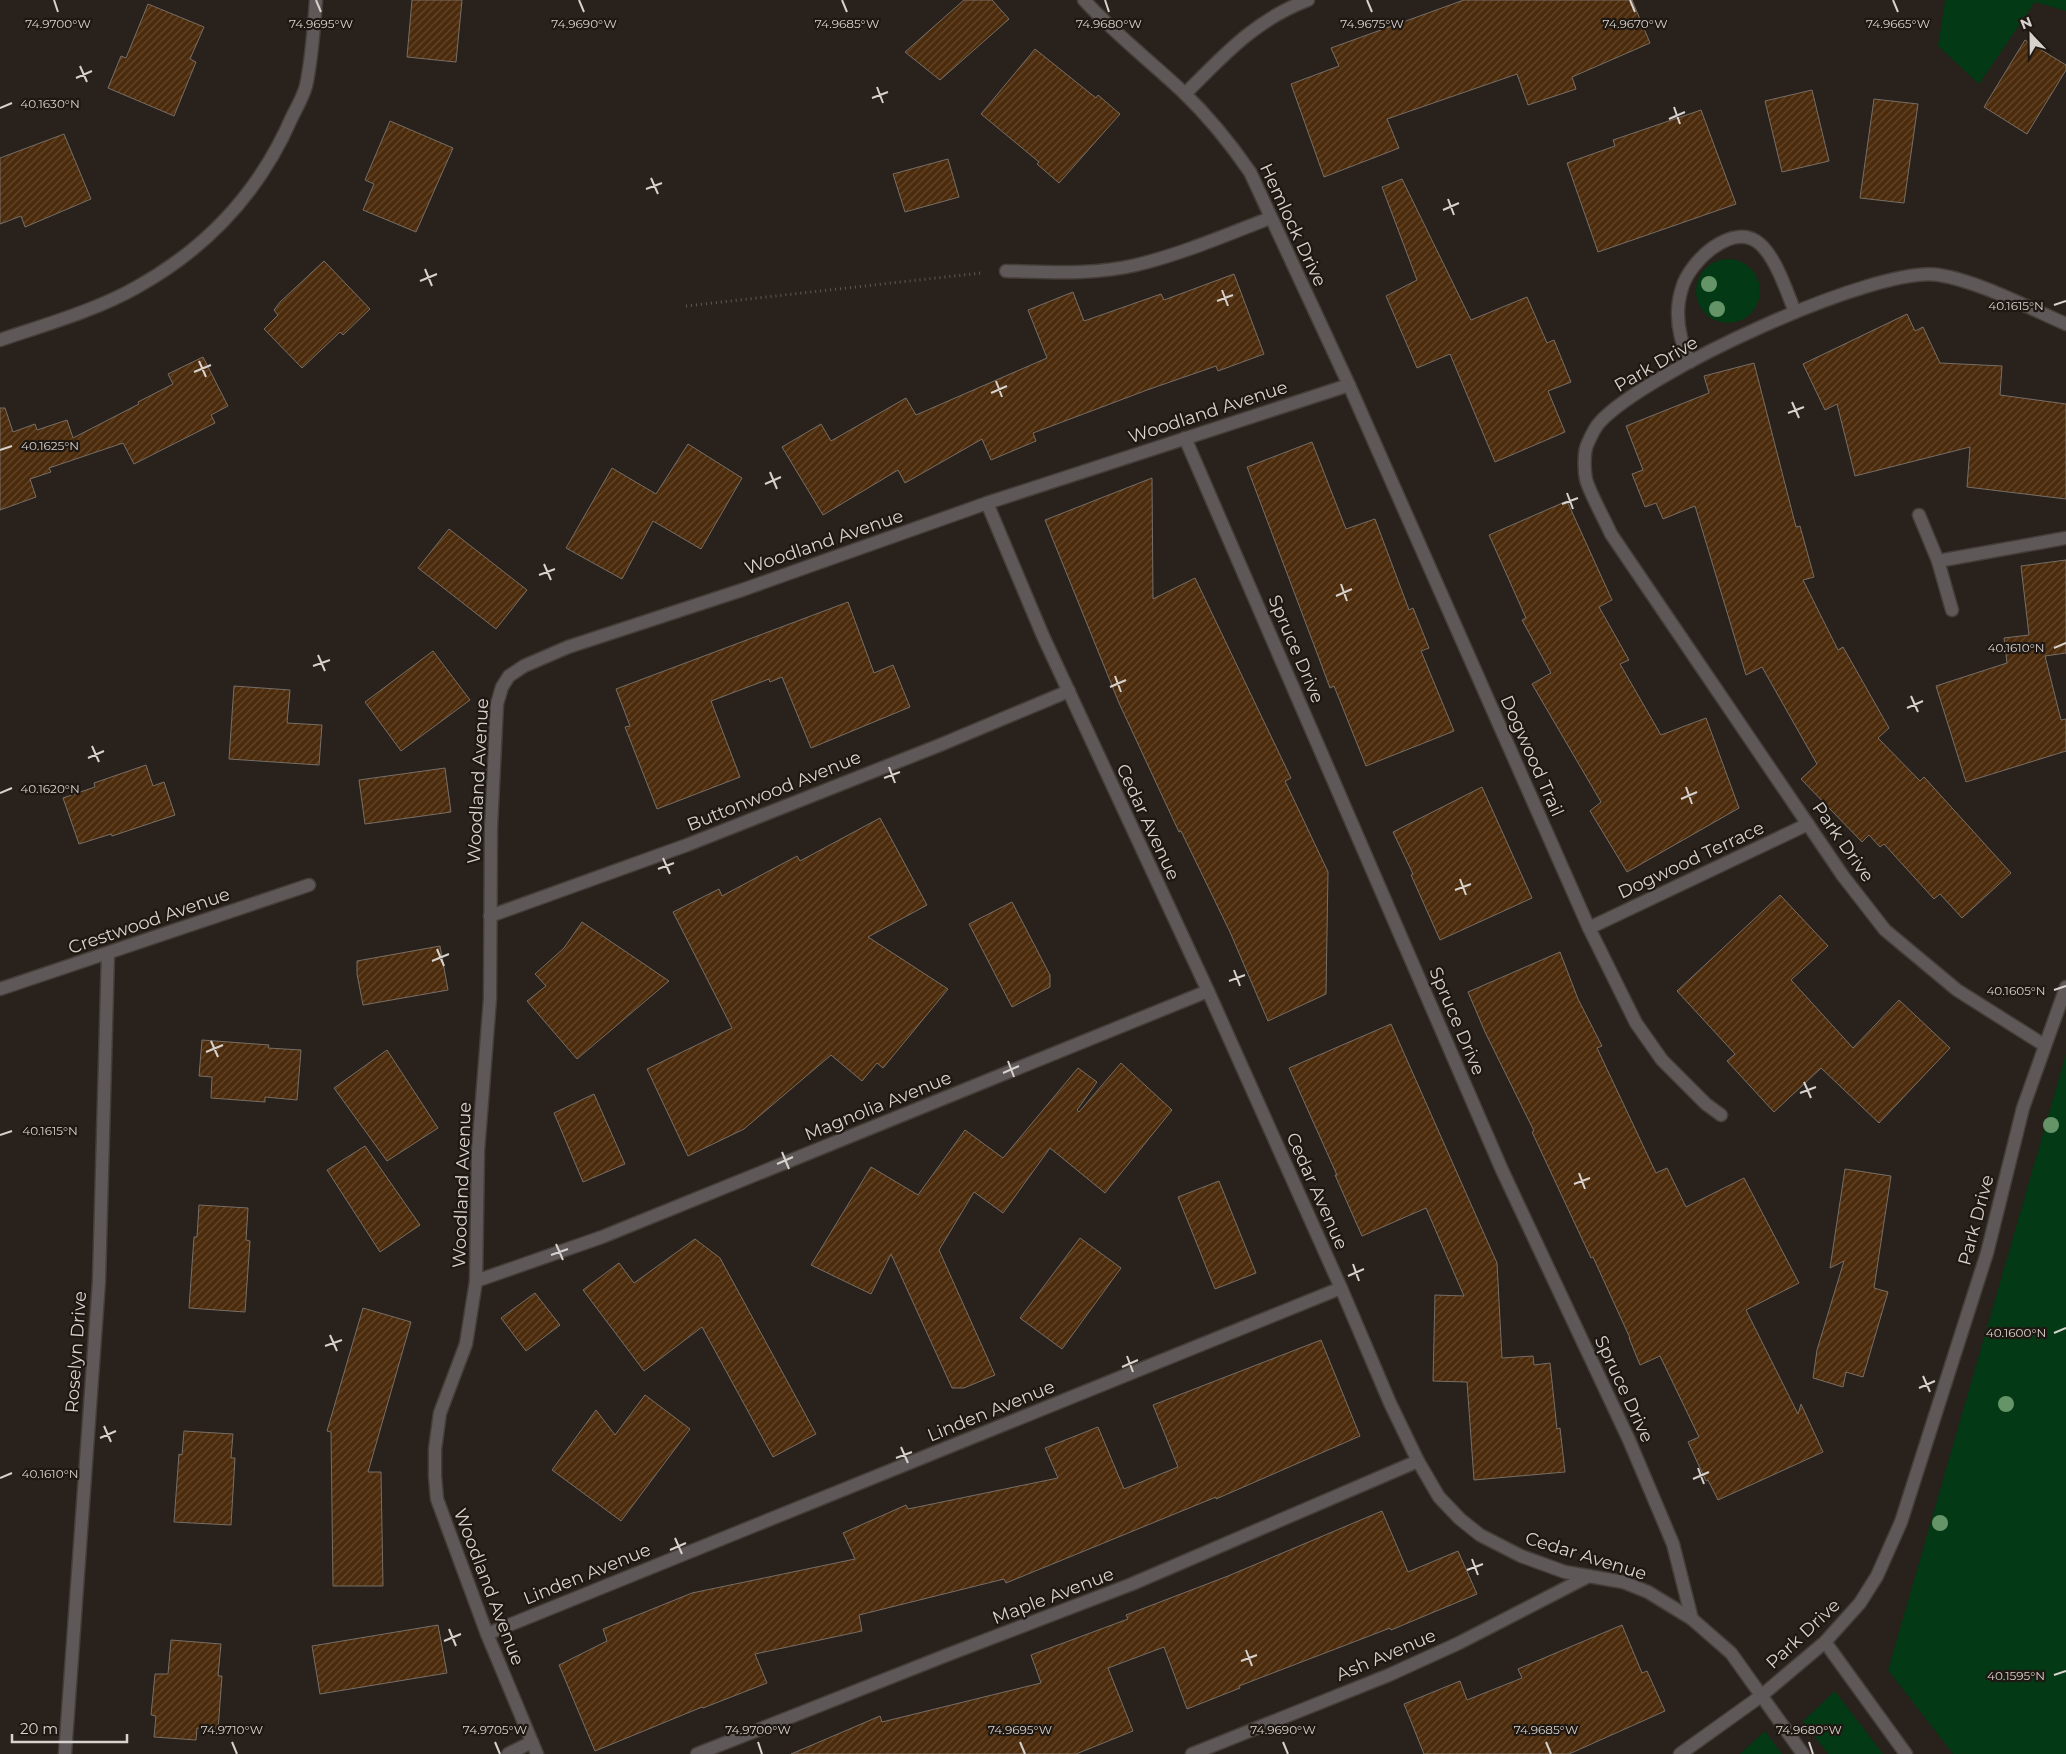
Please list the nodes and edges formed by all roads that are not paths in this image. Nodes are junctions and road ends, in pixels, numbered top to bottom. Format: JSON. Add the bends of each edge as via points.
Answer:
{"nodes":[{"id":1,"x":316,"y":0,"type":"edge"},
{"id":2,"x":1084,"y":0,"type":"edge"},
{"id":3,"x":1308,"y":0,"type":"edge"},
{"id":4,"x":1184,"y":94,"type":"junction"},
{"id":5,"x":1270,"y":218,"type":"junction"},
{"id":6,"x":1006,"y":271,"type":"road end"},
{"id":7,"x":1795,"y":312,"type":"junction"},
{"id":8,"x":2066,"y":324,"type":"edge"},
{"id":9,"x":0,"y":340,"type":"edge"},
{"id":10,"x":1690,"y":362,"type":"junction"},
{"id":11,"x":1349,"y":385,"type":"junction"},
{"id":12,"x":1185,"y":438,"type":"junction"},
{"id":13,"x":987,"y":503,"type":"junction"},
{"id":14,"x":1919,"y":516,"type":"dead end"},
{"id":15,"x":2066,"y":538,"type":"edge"},
{"id":16,"x":1938,"y":561,"type":"junction"},
{"id":17,"x":1952,"y":610,"type":"dead end"},
{"id":18,"x":1069,"y":691,"type":"junction"},
{"id":19,"x":1808,"y":824,"type":"junction"},
{"id":20,"x":309,"y":885,"type":"dead end"},
{"id":21,"x":490,"y":916,"type":"junction"},
{"id":22,"x":1589,"y":928,"type":"junction"},
{"id":23,"x":108,"y":952,"type":"junction"},
{"id":24,"x":2066,"y":987,"type":"edge"},
{"id":25,"x":0,"y":989,"type":"edge"},
{"id":26,"x":1208,"y":991,"type":"junction"},
{"id":27,"x":2044,"y":1045,"type":"junction"},
{"id":28,"x":1721,"y":1116,"type":"dead end"},
{"id":29,"x":476,"y":1281,"type":"junction"},
{"id":30,"x":1341,"y":1288,"type":"junction"},
{"id":31,"x":1418,"y":1460,"type":"junction"},
{"id":32,"x":1589,"y":1576,"type":"junction"},
{"id":33,"x":1692,"y":1619,"type":"junction"},
{"id":34,"x":487,"y":1634,"type":"junction"},
{"id":35,"x":1825,"y":1642,"type":"junction"},
{"id":36,"x":1761,"y":1696,"type":"junction"},
{"id":37,"x":534,"y":1748,"type":"edge"},
{"id":38,"x":65,"y":1754,"type":"edge"},
{"id":39,"x":508,"y":1754,"type":"edge"},
{"id":40,"x":697,"y":1754,"type":"edge"},
{"id":41,"x":1192,"y":1754,"type":"edge"},
{"id":42,"x":1680,"y":1754,"type":"edge"},
{"id":43,"x":1803,"y":1754,"type":"edge"},
{"id":44,"x":1906,"y":1754,"type":"edge"}],
"edges":[{"from":1,"to":9,"type":"street","via":[[313,42],[302,96],[283,138],[248,194],[215,231],[180,262],[136,288],[78,313]]},
{"from":2,"to":4,"type":"street","name":"Hemlock Drive"},
{"from":3,"to":4,"type":"street","via":[[1284,9],[1245,35]]},
{"from":4,"to":5,"type":"street","name":"Hemlock Drive","via":[[1231,144],[1250,172]]},
{"from":5,"to":6,"type":"street","via":[[1134,266],[1070,273]]},
{"from":5,"to":11,"type":"street","name":"Hemlock Drive"},
{"from":7,"to":8,"type":"street","name":"Park Drive","via":[[1899,277],[1938,275],[1978,287]]},
{"from":7,"to":10,"type":"street","name":"Park Drive"},
{"from":7,"to":10,"type":"street","via":[[1772,261],[1760,244],[1746,237],[1727,240],[1706,251],[1692,266],[1682,288],[1678,328]]},
{"from":10,"to":19,"type":"street","name":"Park Drive","via":[[1652,382],[1598,422],[1586,447],[1586,479],[1611,534]]},
{"from":11,"to":12,"type":"street","name":"Woodland Avenue"},
{"from":11,"to":22,"type":"street","name":"Dogwood Trail"},
{"from":12,"to":13,"type":"street","name":"Woodland Avenue"},
{"from":12,"to":33,"type":"street","name":"Spruce Drive","via":[[1502,1170],[1629,1440],[1673,1544]]},
{"from":13,"to":18,"type":"street","name":"Cedar Avenue"},
{"from":13,"to":21,"type":"street","name":"Woodland Avenue","via":[[742,590],[568,647],[509,676],[497,704]]},
{"from":14,"to":16,"type":"street"},
{"from":15,"to":16,"type":"street"},
{"from":16,"to":17,"type":"street"},
{"from":18,"to":21,"type":"street","name":"Buttonwood Avenue","via":[[687,845]]},
{"from":18,"to":26,"type":"street","name":"Cedar Avenue"},
{"from":19,"to":22,"type":"street","name":"Dogwood Terrace"},
{"from":19,"to":27,"type":"street","name":"Park Drive","via":[[1843,876],[1886,930],[1957,990]]},
{"from":20,"to":23,"type":"street","name":"Crestwood Avenue"},
{"from":21,"to":29,"type":"street","name":"Woodland Avenue","via":[[490,998],[478,1151]]},
{"from":22,"to":28,"type":"street","name":"Dogwood Trail","via":[[1636,1023],[1656,1053]]},
{"from":23,"to":25,"type":"street","name":"Crestwood Avenue"},
{"from":23,"to":38,"type":"street","name":"Roselyn Drive","via":[[98,1280]]},
{"from":24,"to":27,"type":"street"},
{"from":26,"to":29,"type":"street","name":"Magnolia Avenue","via":[[602,1237]]},
{"from":26,"to":30,"type":"street","name":"Cedar Avenue"},
{"from":27,"to":35,"type":"street","name":"Park Drive","via":[[2023,1108],[1987,1253],[1901,1522],[1860,1603]]},
{"from":29,"to":34,"type":"street","name":"Woodland Avenue","via":[[466,1344],[440,1413],[435,1476],[437,1499]]},
{"from":30,"to":31,"type":"street","name":"Cedar Avenue"},
{"from":30,"to":34,"type":"street","name":"Linden Avenue"},
{"from":31,"to":32,"type":"street","name":"Cedar Avenue","via":[[1439,1497],[1480,1535],[1521,1556],[1565,1572]]},
{"from":31,"to":40,"type":"street","name":"Maple Avenue","via":[[1132,1584]]},
{"from":32,"to":33,"type":"street","name":"Cedar Avenue","via":[[1623,1582],[1648,1592]]},
{"from":32,"to":41,"type":"street","name":"Ash Avenue","via":[[1460,1643],[1389,1675]]},
{"from":33,"to":36,"type":"street","name":"Cedar Avenue","via":[[1731,1653]]},
{"from":34,"to":37,"type":"street","name":"Woodland Avenue"},
{"from":35,"to":36,"type":"street","name":"Park Drive"},
{"from":35,"to":44,"type":"street"},
{"from":36,"to":42,"type":"street","name":"Park Drive"},
{"from":36,"to":43,"type":"street","name":"Cedar Avenue"},
{"from":37,"to":39,"type":"street"}]}
